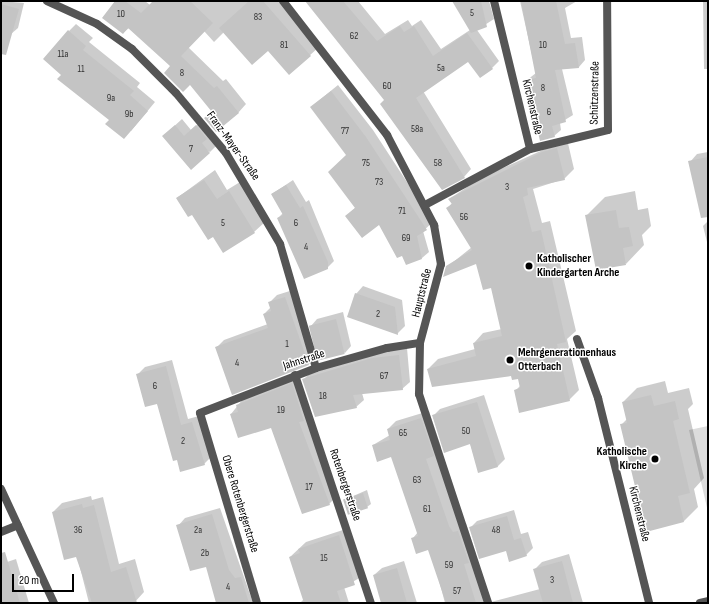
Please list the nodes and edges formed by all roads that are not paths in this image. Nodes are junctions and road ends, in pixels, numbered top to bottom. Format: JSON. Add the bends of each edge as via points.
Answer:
{"nodes":[{"id":1,"x":47,"y":1,"type":"edge"},
{"id":2,"x":283,"y":1,"type":"edge"},
{"id":3,"x":494,"y":1,"type":"edge"},
{"id":4,"x":607,"y":1,"type":"edge"},
{"id":5,"x":530,"y":150,"type":"junction"},
{"id":6,"x":425,"y":205,"type":"junction"},
{"id":7,"x":577,"y":339,"type":"dead end"},
{"id":8,"x":420,"y":343,"type":"junction"},
{"id":9,"x":316,"y":368,"type":"junction"},
{"id":10,"x":295,"y":375,"type":"junction"},
{"id":11,"x":200,"y":413,"type":"joint"},
{"id":12,"x":1,"y":490,"type":"edge"},
{"id":13,"x":18,"y":525,"type":"junction"},
{"id":14,"x":1,"y":532,"type":"edge"},
{"id":15,"x":708,"y":601,"type":"edge"},
{"id":16,"x":54,"y":603,"type":"edge"},
{"id":17,"x":257,"y":603,"type":"edge"},
{"id":18,"x":371,"y":603,"type":"edge"},
{"id":19,"x":488,"y":603,"type":"edge"},
{"id":20,"x":648,"y":603,"type":"edge"},
{"id":21,"x":700,"y":603,"type":"edge"}],
"edges":[{"from":1,"to":9,"type":"street","name":"Franz-Mayer-Straße","via":[[97,24],[132,49],[176,93],[226,153],[280,244]]},
{"from":2,"to":6,"type":"street","name":"Hauptstraße","via":[[387,135]]},
{"from":3,"to":5,"type":"street","name":"Kirchenstraße"},
{"from":4,"to":5,"type":"street","name":"Schützenstraße","via":[[608,130]]},
{"from":5,"to":6,"type":"street","name":"Kirchenstraße"},
{"from":6,"to":8,"type":"street","name":"Hauptstraße","via":[[440,246],[441,264]]},
{"from":7,"to":20,"type":"street","name":"Kirchenstraße","via":[[598,398]]},
{"from":8,"to":9,"type":"street","name":"Jahnstraße","via":[[387,348]]},
{"from":8,"to":19,"type":"street","name":"Hauptstraße","via":[[418,382],[424,418]]},
{"from":9,"to":10,"type":"street","name":"Jahnstraße"},
{"from":10,"to":11,"type":"street","name":"Jahnstraße"},
{"from":10,"to":18,"type":"street","name":"Rotenbergerstraße"},
{"from":11,"to":17,"type":"street","name":"Obere Rotenbergerstraße"},
{"from":12,"to":13,"type":"street"},
{"from":13,"to":14,"type":"street"},
{"from":13,"to":16,"type":"street"},
{"from":15,"to":21,"type":"street"}]}
